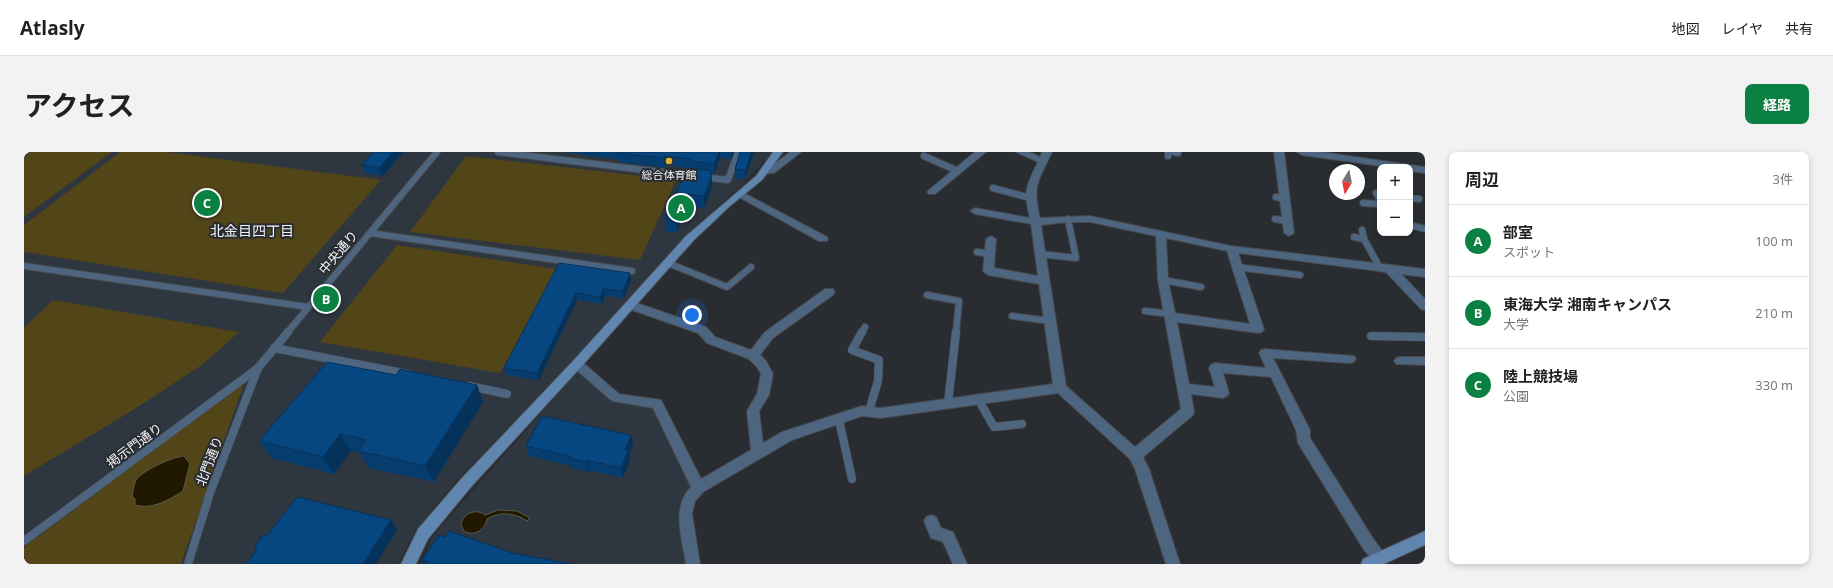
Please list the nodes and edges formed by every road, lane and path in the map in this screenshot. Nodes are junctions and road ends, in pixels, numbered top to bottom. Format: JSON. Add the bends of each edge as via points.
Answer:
{"nodes":[{"id":1,"x":437,"y":152,"type":"edge"},
{"id":2,"x":498,"y":152,"type":"edge"},
{"id":3,"x":738,"y":152,"type":"edge"},
{"id":4,"x":778,"y":152,"type":"edge"},
{"id":5,"x":796,"y":152,"type":"edge"},
{"id":6,"x":980,"y":152,"type":"edge"},
{"id":7,"x":1021,"y":152,"type":"edge"},
{"id":8,"x":1279,"y":152,"type":"edge"},
{"id":9,"x":1302,"y":152,"type":"edge"},
{"id":10,"x":924,"y":156,"type":"dead end"},
{"id":11,"x":1045,"y":156,"type":"edge"},
{"id":12,"x":1377,"y":164,"type":"edge"},
{"id":13,"x":1413,"y":168,"type":"edge"},
{"id":14,"x":1425,"y":170,"type":"edge"},
{"id":15,"x":958,"y":171,"type":"junction"},
{"id":16,"x":765,"y":172,"type":"junction"},
{"id":17,"x":994,"y":188,"type":"dead end"},
{"id":18,"x":932,"y":192,"type":"dead end"},
{"id":19,"x":740,"y":194,"type":"junction"},
{"id":20,"x":1030,"y":198,"type":"junction"},
{"id":21,"x":1413,"y":198,"type":"edge"},
{"id":22,"x":1419,"y":199,"type":"dead end"},
{"id":23,"x":1363,"y":203,"type":"dead end"},
{"id":24,"x":1377,"y":204,"type":"edge"},
{"id":25,"x":975,"y":211,"type":"dead end"},
{"id":26,"x":1068,"y":219,"type":"junction"},
{"id":27,"x":1276,"y":219,"type":"dead end"},
{"id":28,"x":1287,"y":221,"type":"junction"},
{"id":29,"x":1036,"y":222,"type":"junction"},
{"id":30,"x":1413,"y":226,"type":"edge"},
{"id":31,"x":1425,"y":229,"type":"edge"},
{"id":32,"x":1362,"y":230,"type":"dead end"},
{"id":33,"x":370,"y":233,"type":"junction"},
{"id":34,"x":1288,"y":233,"type":"dead end"},
{"id":35,"x":1161,"y":235,"type":"junction"},
{"id":36,"x":1354,"y":237,"type":"dead end"},
{"id":37,"x":823,"y":239,"type":"dead end"},
{"id":38,"x":1364,"y":239,"type":"junction"},
{"id":39,"x":991,"y":240,"type":"dead end"},
{"id":40,"x":1231,"y":249,"type":"junction"},
{"id":41,"x":977,"y":252,"type":"dead end"},
{"id":42,"x":990,"y":254,"type":"junction"},
{"id":43,"x":1040,"y":254,"type":"junction"},
{"id":44,"x":668,"y":263,"type":"junction"},
{"id":45,"x":24,"y":266,"type":"edge"},
{"id":46,"x":1236,"y":266,"type":"junction"},
{"id":47,"x":750,"y":267,"type":"dead end"},
{"id":48,"x":1385,"y":268,"type":"junction"},
{"id":49,"x":632,"y":271,"type":"dead end"},
{"id":50,"x":1425,"y":273,"type":"edge"},
{"id":51,"x":1300,"y":275,"type":"dead end"},
{"id":52,"x":1163,"y":280,"type":"junction"},
{"id":53,"x":1044,"y":281,"type":"junction"},
{"id":54,"x":1201,"y":287,"type":"dead end"},
{"id":55,"x":829,"y":292,"type":"dead end"},
{"id":56,"x":927,"y":295,"type":"dead end"},
{"id":57,"x":630,"y":305,"type":"junction"},
{"id":58,"x":1425,"y":306,"type":"edge"},
{"id":59,"x":308,"y":307,"type":"junction"},
{"id":60,"x":1145,"y":311,"type":"dead end"},
{"id":61,"x":1012,"y":316,"type":"dead end"},
{"id":62,"x":1171,"y":316,"type":"junction"},
{"id":63,"x":1050,"y":321,"type":"junction"},
{"id":64,"x":865,"y":327,"type":"dead end"},
{"id":65,"x":1371,"y":336,"type":"dead end"},
{"id":66,"x":1425,"y":337,"type":"edge"},
{"id":67,"x":274,"y":348,"type":"junction"},
{"id":68,"x":753,"y":356,"type":"junction"},
{"id":69,"x":1350,"y":359,"type":"dead end"},
{"id":70,"x":1400,"y":361,"type":"dead end"},
{"id":71,"x":1424,"y":363,"type":"edge"},
{"id":72,"x":577,"y":364,"type":"junction"},
{"id":73,"x":258,"y":368,"type":"junction"},
{"id":74,"x":1276,"y":374,"type":"junction"},
{"id":75,"x":413,"y":376,"type":"edge"},
{"id":76,"x":460,"y":385,"type":"edge"},
{"id":77,"x":1060,"y":388,"type":"junction"},
{"id":78,"x":1184,"y":388,"type":"junction"},
{"id":79,"x":507,"y":394,"type":"dead end"},
{"id":80,"x":978,"y":399,"type":"junction"},
{"id":81,"x":948,"y":403,"type":"junction"},
{"id":82,"x":869,"y":411,"type":"junction"},
{"id":83,"x":839,"y":420,"type":"junction"},
{"id":84,"x":1022,"y":424,"type":"dead end"},
{"id":85,"x":758,"y":453,"type":"junction"},
{"id":86,"x":1135,"y":455,"type":"junction"},
{"id":87,"x":852,"y":479,"type":"dead end"},
{"id":88,"x":698,"y":488,"type":"junction"},
{"id":89,"x":931,"y":521,"type":"dead end"},
{"id":90,"x":1425,"y":538,"type":"edge"},
{"id":91,"x":24,"y":540,"type":"edge"},
{"id":92,"x":1374,"y":561,"type":"edge"},
{"id":93,"x":188,"y":564,"type":"edge"},
{"id":94,"x":408,"y":564,"type":"edge"},
{"id":95,"x":693,"y":564,"type":"edge"},
{"id":96,"x":960,"y":564,"type":"edge"},
{"id":97,"x":1173,"y":564,"type":"edge"}],
"edges":[{"from":1,"to":33,"type":"lane","name":"中央通り"},
{"from":2,"to":3,"type":"lane","via":[[728,180]]},
{"from":4,"to":16,"type":"street"},
{"from":5,"to":16,"type":"street","via":[[771,171]]},
{"from":6,"to":15,"type":"street"},
{"from":7,"to":11,"type":"street"},
{"from":8,"to":28,"type":"street","via":[[1280,198]]},
{"from":9,"to":12,"type":"street"},
{"from":10,"to":15,"type":"lane"},
{"from":11,"to":20,"type":"street","via":[[1032,184]]},
{"from":13,"to":14,"type":"street"},
{"from":15,"to":18,"type":"street"},
{"from":16,"to":19,"type":"street"},
{"from":17,"to":20,"type":"lane"},
{"from":19,"to":37,"type":"street"},
{"from":19,"to":44,"type":"street","via":[[690,238]]},
{"from":20,"to":29,"type":"street"},
{"from":21,"to":22,"type":"lane"},
{"from":23,"to":24,"type":"lane"},
{"from":25,"to":29,"type":"street"},
{"from":26,"to":29,"type":"street"},
{"from":26,"to":35,"type":"street","via":[[1104,222]]},
{"from":26,"to":43,"type":"lane","via":[[1076,258]]},
{"from":27,"to":28,"type":"lane"},
{"from":28,"to":34,"type":"street"},
{"from":29,"to":43,"type":"street"},
{"from":30,"to":31,"type":"lane"},
{"from":32,"to":38,"type":"lane"},
{"from":33,"to":49,"type":"lane"},
{"from":33,"to":59,"type":"lane","name":"中央通り"},
{"from":35,"to":40,"type":"street"},
{"from":35,"to":52,"type":"street"},
{"from":36,"to":38,"type":"lane"},
{"from":38,"to":48,"type":"lane"},
{"from":39,"to":42,"type":"street"},
{"from":40,"to":46,"type":"street"},
{"from":40,"to":48,"type":"street"},
{"from":41,"to":42,"type":"lane"},
{"from":42,"to":53,"type":"street","via":[[988,272]]},
{"from":43,"to":53,"type":"street"},
{"from":44,"to":47,"type":"lane","via":[[727,287]]},
{"from":44,"to":57,"type":"street"},
{"from":45,"to":59,"type":"lane"},
{"from":46,"to":51,"type":"lane"},
{"from":46,"to":62,"type":"street","via":[[1258,329]]},
{"from":48,"to":50,"type":"street"},
{"from":48,"to":58,"type":"street"},
{"from":52,"to":54,"type":"lane"},
{"from":52,"to":62,"type":"street"},
{"from":53,"to":63,"type":"street"},
{"from":55,"to":68,"type":"street","via":[[769,336]]},
{"from":56,"to":81,"type":"lane","via":[[959,301]]},
{"from":57,"to":68,"type":"street","via":[[702,330],[711,340]]},
{"from":57,"to":72,"type":"street"},
{"from":59,"to":67,"type":"lane","name":"中央通り"},
{"from":60,"to":62,"type":"lane"},
{"from":61,"to":63,"type":"lane"},
{"from":62,"to":78,"type":"street"},
{"from":63,"to":77,"type":"street"},
{"from":64,"to":82,"type":"lane","via":[[852,350],[879,360],[878,381]]},
{"from":65,"to":66,"type":"lane"},
{"from":67,"to":73,"type":"lane","name":"中央通り"},
{"from":67,"to":75,"type":"lane"},
{"from":68,"to":85,"type":"street","via":[[762,364],[767,374],[763,395],[753,411]]},
{"from":69,"to":74,"type":"street","via":[[1265,353]]},
{"from":70,"to":71,"type":"street"},
{"from":72,"to":88,"type":"street","via":[[616,398],[657,404]]},
{"from":72,"to":94,"type":"street","via":[[466,483],[423,534]]},
{"from":73,"to":91,"type":"lane","name":"掲示門通り"},
{"from":73,"to":93,"type":"lane","name":"北門通り","via":[[210,493]]},
{"from":74,"to":78,"type":"street","via":[[1215,368],[1223,393]]},
{"from":74,"to":92,"type":"street","via":[[1303,430],[1303,439],[1369,544]]},
{"from":76,"to":79,"type":"lane"},
{"from":77,"to":80,"type":"street"},
{"from":77,"to":86,"type":"street"},
{"from":78,"to":86,"type":"street","via":[[1188,411]]},
{"from":80,"to":81,"type":"street"},
{"from":80,"to":84,"type":"lane","via":[[994,427]]},
{"from":81,"to":82,"type":"street","via":[[881,413]]},
{"from":82,"to":83,"type":"street","via":[[862,411]]},
{"from":83,"to":85,"type":"street","via":[[787,436]]},
{"from":83,"to":87,"type":"lane"},
{"from":85,"to":88,"type":"street"},
{"from":86,"to":97,"type":"street","via":[[1142,469]]},
{"from":88,"to":95,"type":"street","via":[[689,498],[685,514]]},
{"from":89,"to":96,"type":"street","via":[[936,533],[948,537]]},
{"from":90,"to":92,"type":"street"}]}
